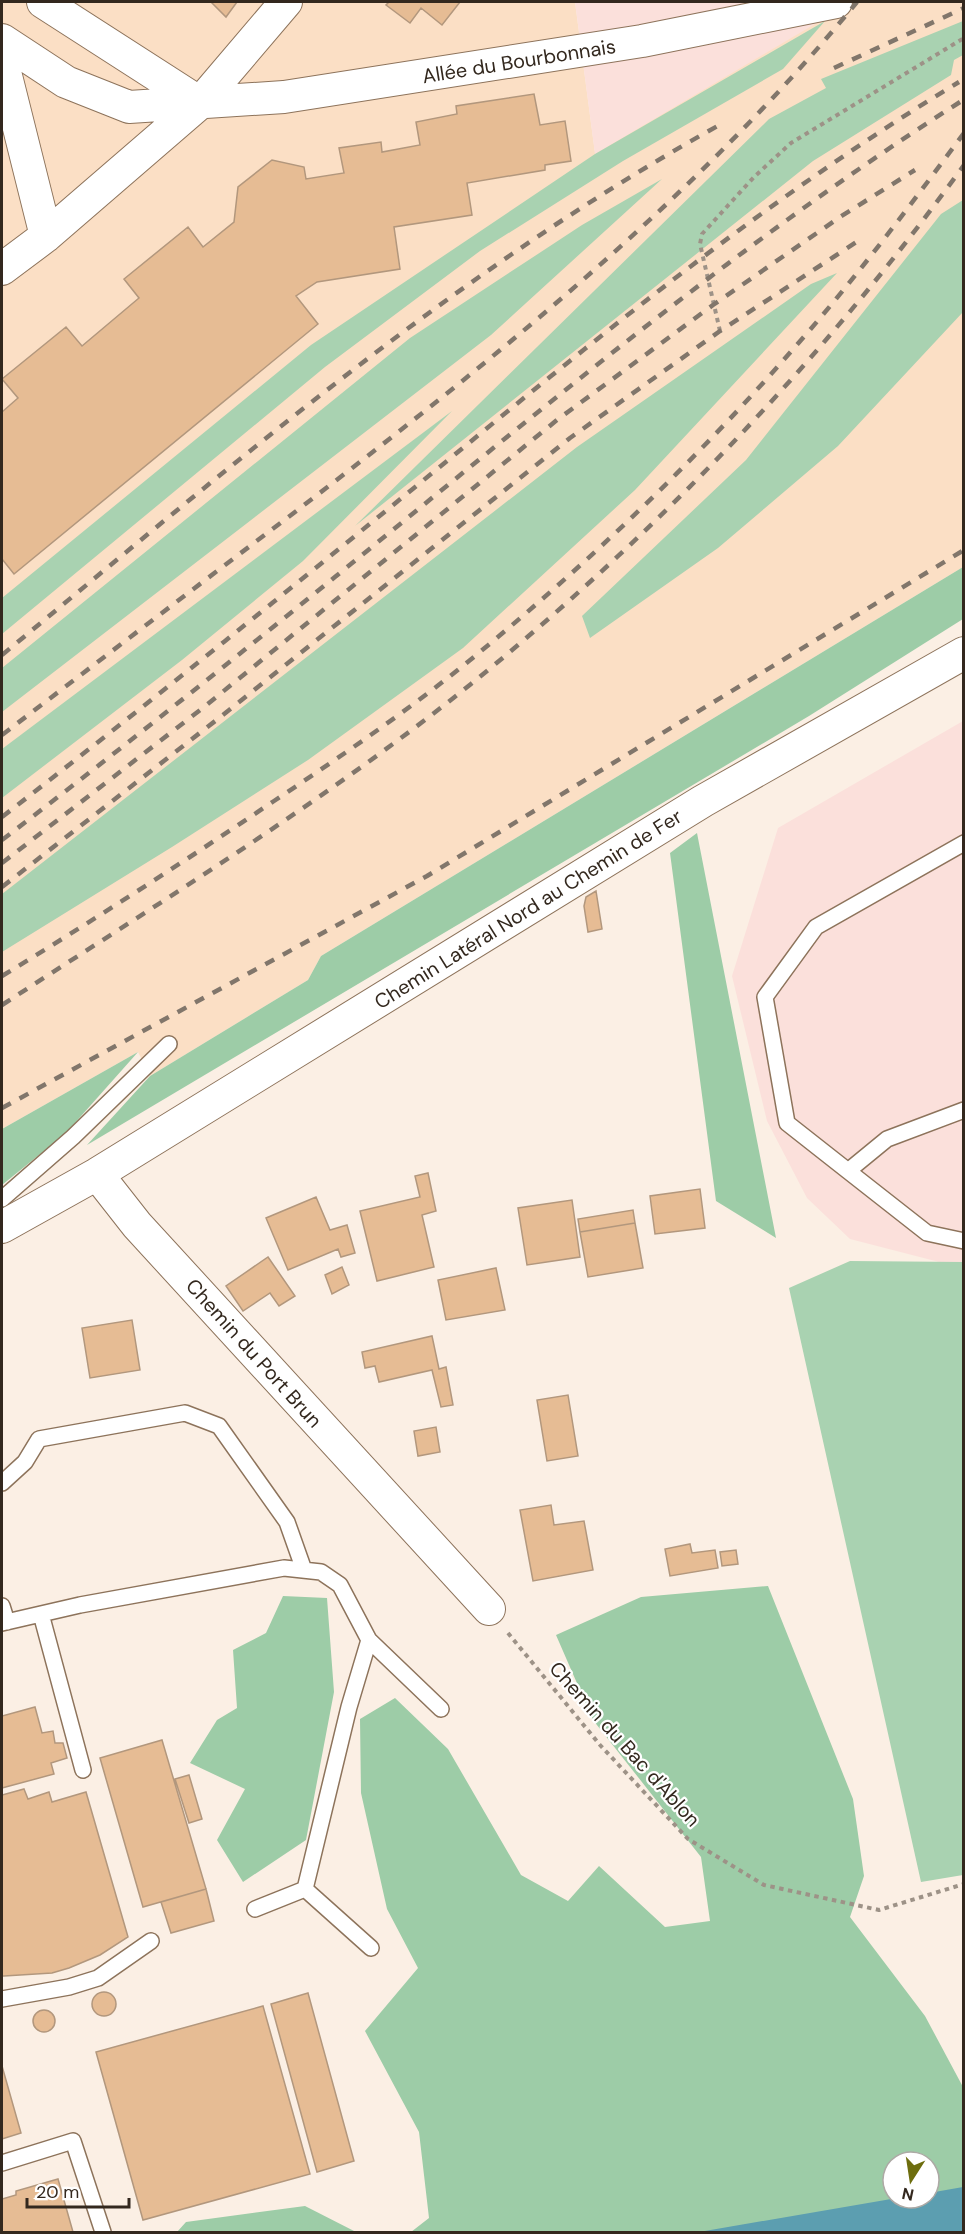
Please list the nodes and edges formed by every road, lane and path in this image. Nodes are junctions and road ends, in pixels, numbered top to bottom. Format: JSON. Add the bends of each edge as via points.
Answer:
{"nodes":[{"id":1,"x":43,"y":2,"type":"edge"},
{"id":2,"x":286,"y":2,"type":"edge"},
{"id":3,"x":836,"y":2,"type":"edge"},
{"id":4,"x":963,"y":38,"type":"edge"},
{"id":5,"x":2,"y":39,"type":"edge"},
{"id":6,"x":2,"y":60,"type":"edge"},
{"id":7,"x":200,"y":103,"type":"junction"},
{"id":8,"x":46,"y":236,"type":"junction"},
{"id":9,"x":2,"y":269,"type":"edge"},
{"id":10,"x":720,"y":332,"type":"dead end"},
{"id":11,"x":963,"y":654,"type":"edge"},
{"id":12,"x":963,"y":843,"type":"edge"},
{"id":13,"x":169,"y":1044,"type":"dead end"},
{"id":14,"x":963,"y":1110,"type":"edge"},
{"id":15,"x":848,"y":1171,"type":"junction"},
{"id":16,"x":97,"y":1174,"type":"junction"},
{"id":17,"x":2,"y":1199,"type":"edge"},
{"id":18,"x":2,"y":1227,"type":"edge"},
{"id":19,"x":963,"y":1241,"type":"edge"},
{"id":20,"x":2,"y":1484,"type":"edge"},
{"id":21,"x":304,"y":1570,"type":"junction"},
{"id":22,"x":2,"y":1606,"type":"edge"},
{"id":23,"x":489,"y":1609,"type":"joint"},
{"id":24,"x":41,"y":1614,"type":"junction"},
{"id":25,"x":4,"y":1623,"type":"edge"},
{"id":26,"x":369,"y":1640,"type":"junction"},
{"id":27,"x":441,"y":1709,"type":"dead end"},
{"id":28,"x":83,"y":1770,"type":"dead end"},
{"id":29,"x":963,"y":1884,"type":"edge"},
{"id":30,"x":305,"y":1889,"type":"junction"},
{"id":31,"x":255,"y":1909,"type":"dead end"},
{"id":32,"x":151,"y":1941,"type":"dead end"},
{"id":33,"x":371,"y":1948,"type":"dead end"},
{"id":34,"x":2,"y":1999,"type":"edge"},
{"id":35,"x":2,"y":2163,"type":"edge"},
{"id":36,"x":103,"y":2232,"type":"edge"}],
"edges":[{"from":1,"to":7,"type":"street"},
{"from":2,"to":7,"type":"street"},
{"from":3,"to":7,"type":"street","name":"Allée du Bourbonnais","via":[[642,41],[284,97]]},
{"from":4,"to":10,"type":"path","via":[[791,143],[702,234],[700,244]]},
{"from":5,"to":7,"type":"street","name":"Allée du Bourbonnais","via":[[66,82],[129,107]]},
{"from":6,"to":8,"type":"street"},
{"from":7,"to":8,"type":"street"},
{"from":8,"to":9,"type":"street"},
{"from":11,"to":16,"type":"street","name":"Chemin Latéral Nord au Chemin de Fer","via":[[703,801]]},
{"from":12,"to":15,"type":"lane","via":[[816,927],[765,997],[787,1123]]},
{"from":13,"to":17,"type":"lane"},
{"from":14,"to":15,"type":"lane","via":[[887,1139]]},
{"from":15,"to":19,"type":"lane","via":[[927,1233]]},
{"from":16,"to":18,"type":"street"},
{"from":16,"to":23,"type":"street","name":"Chemin du Port Brun","via":[[137,1225]]},
{"from":20,"to":21,"type":"lane","via":[[25,1462],[39,1439],[185,1413],[219,1426],[288,1522]]},
{"from":21,"to":24,"type":"lane","via":[[284,1568]]},
{"from":21,"to":26,"type":"lane","via":[[321,1572],[340,1585]]},
{"from":22,"to":25,"type":"lane"},
{"from":23,"to":29,"type":"path","name":"Chemin du Bac d'Ablon","via":[[600,1745],[688,1839],[764,1885],[879,1910]]},
{"from":24,"to":25,"type":"lane"},
{"from":24,"to":28,"type":"lane"},
{"from":26,"to":27,"type":"lane"},
{"from":26,"to":30,"type":"lane"},
{"from":30,"to":31,"type":"lane"},
{"from":30,"to":33,"type":"lane"},
{"from":32,"to":34,"type":"lane","via":[[98,1978]]},
{"from":35,"to":36,"type":"lane","via":[[74,2141]]}]}
